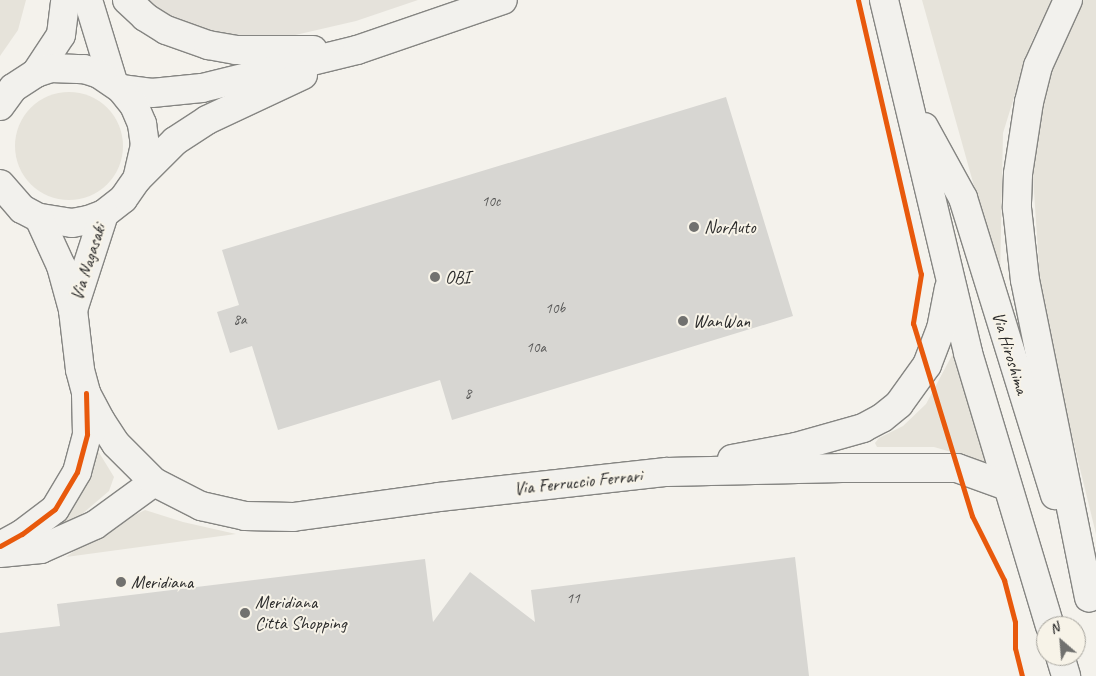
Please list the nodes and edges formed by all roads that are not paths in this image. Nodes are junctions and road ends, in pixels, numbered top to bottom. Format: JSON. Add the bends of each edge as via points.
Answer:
{"nodes":[{"id":1,"x":65,"y":0,"type":"edge"},
{"id":2,"x":88,"y":0,"type":"edge"},
{"id":3,"x":127,"y":0,"type":"edge"},
{"id":4,"x":503,"y":0,"type":"edge"},
{"id":5,"x":884,"y":0,"type":"edge"},
{"id":6,"x":1068,"y":0,"type":"edge"},
{"id":7,"x":357,"y":50,"type":"junction"},
{"id":8,"x":36,"y":73,"type":"junction"},
{"id":9,"x":117,"y":86,"type":"junction"},
{"id":10,"x":907,"y":95,"type":"junction"},
{"id":11,"x":0,"y":106,"type":"edge"},
{"id":12,"x":137,"y":179,"type":"junction"},
{"id":13,"x":0,"y":184,"type":"edge"},
{"id":14,"x":21,"y":212,"type":"edge"},
{"id":15,"x":104,"y":214,"type":"junction"},
{"id":16,"x":951,"y":279,"type":"junction"},
{"id":17,"x":73,"y":310,"type":"junction"},
{"id":18,"x":86,"y":393,"type":"junction"},
{"id":19,"x":667,"y":472,"type":"junction"},
{"id":20,"x":154,"y":482,"type":"junction"},
{"id":21,"x":1007,"y":486,"type":"junction"},
{"id":22,"x":0,"y":546,"type":"edge"},
{"id":23,"x":0,"y":553,"type":"edge"},
{"id":24,"x":1093,"y":609,"type":"edge"},
{"id":25,"x":1047,"y":616,"type":"edge"}],
"edges":[{"from":1,"to":8,"type":"main road","via":[[61,35]]},
{"from":2,"to":9,"type":"main road"},
{"from":3,"to":7,"type":"main road","via":[[145,18],[166,30],[208,45],[236,50]]},
{"from":4,"to":7,"type":"main road"},
{"from":5,"to":10,"type":"main road","name":"Via Hiroshima"},
{"from":6,"to":24,"type":"main road","via":[[1038,66],[1029,102],[1018,174],[1017,208],[1025,280]]},
{"from":7,"to":9,"type":"main road","via":[[202,88],[152,93]]},
{"from":7,"to":12,"type":"main road","via":[[207,120],[174,141]]},
{"from":8,"to":9,"type":"main road","via":[[52,68],[84,69]]},
{"from":8,"to":11,"type":"main road","via":[[13,88]]},
{"from":9,"to":12,"type":"main road","via":[[134,105],[142,124],[145,145]]},
{"from":10,"to":16,"type":"main road","name":"Via Hiroshima"},
{"from":10,"to":24,"type":"main road","name":"Via Hiroshima","via":[[963,198],[1025,404]]},
{"from":12,"to":15,"type":"main road","via":[[123,199]]},
{"from":13,"to":14,"type":"main road","name":"Via Nagasaki"},
{"from":14,"to":15,"type":"main road","via":[[72,223]]},
{"from":14,"to":17,"type":"main road","name":"Via Nagasaki","via":[[61,266]]},
{"from":15,"to":17,"type":"main road","name":"Via Nagasaki"},
{"from":16,"to":19,"type":"main road","name":"Via Hiroshima","via":[[941,329],[927,365],[899,404],[882,418],[862,428],[796,447]]},
{"from":16,"to":21,"type":"main road","name":"Via Hiroshima"},
{"from":17,"to":18,"type":"main road","name":"Via Nagasaki","via":[[76,348]]},
{"from":18,"to":20,"type":"main road","name":"Via Ferruccio Ferrari","via":[[116,444]]},
{"from":18,"to":22,"type":"main road","via":[[87,434],[77,472],[55,509]]},
{"from":19,"to":20,"type":"main road","name":"Via Ferruccio Ferrari","via":[[293,517],[223,512],[201,506]]},
{"from":19,"to":21,"type":"main road","name":"Via Ferruccio Ferrari","via":[[958,468]]},
{"from":20,"to":23,"type":"main road","via":[[95,525],[41,549]]},
{"from":21,"to":25,"type":"main road","name":"Via Hiroshima"}]}
